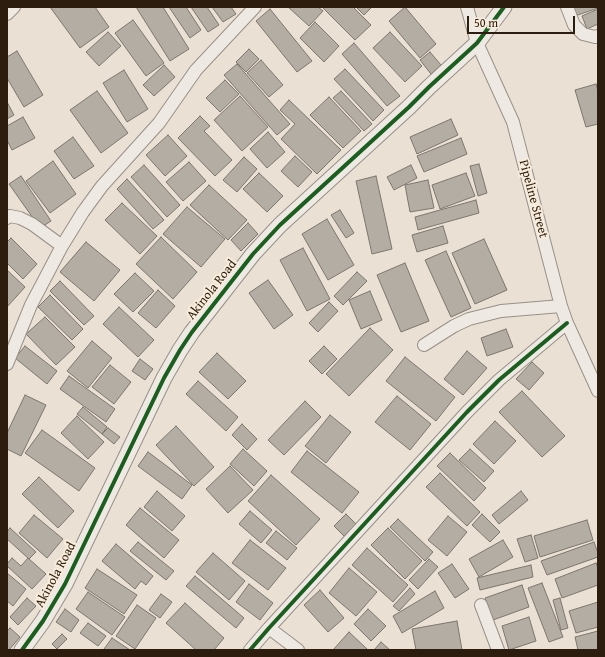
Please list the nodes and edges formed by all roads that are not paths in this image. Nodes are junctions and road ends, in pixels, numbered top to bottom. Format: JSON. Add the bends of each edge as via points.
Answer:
{"nodes":[{"id":1,"x":14,"y":7,"type":"edge"},
{"id":2,"x":255,"y":7,"type":"edge"},
{"id":3,"x":467,"y":7,"type":"edge"},
{"id":4,"x":504,"y":7,"type":"edge"},
{"id":5,"x":567,"y":7,"type":"edge"},
{"id":6,"x":7,"y":14,"type":"edge"},
{"id":7,"x":598,"y":36,"type":"edge"},
{"id":8,"x":477,"y":43,"type":"junction"},
{"id":9,"x":7,"y":218,"type":"edge"},
{"id":10,"x":62,"y":246,"type":"junction"},
{"id":11,"x":561,"y":306,"type":"junction"},
{"id":12,"x":567,"y":323,"type":"junction"},
{"id":13,"x":424,"y":345,"type":"dead end"},
{"id":14,"x":7,"y":364,"type":"edge"},
{"id":15,"x":598,"y":391,"type":"edge"},
{"id":16,"x":481,"y":605,"type":"dead end"},
{"id":17,"x":269,"y":628,"type":"junction"},
{"id":18,"x":22,"y":650,"type":"edge"},
{"id":19,"x":250,"y":650,"type":"edge"},
{"id":20,"x":298,"y":650,"type":"edge"},
{"id":21,"x":498,"y":650,"type":"edge"}],
"edges":[{"from":1,"to":6,"type":"street"},
{"from":2,"to":10,"type":"street","via":[[196,70],[158,123],[102,186]]},
{"from":3,"to":8,"type":"street","name":"Pipeline Street"},
{"from":4,"to":8,"type":"street","name":"Akinola Road"},
{"from":5,"to":7,"type":"street","via":[[574,25],[583,34]]},
{"from":8,"to":11,"type":"street","name":"Pipeline Street","via":[[513,122]]},
{"from":8,"to":18,"type":"street","name":"Akinola Road","via":[[280,225],[192,332],[164,378],[65,584]]},
{"from":9,"to":10,"type":"street","via":[[20,218],[32,224]]},
{"from":10,"to":14,"type":"street","via":[[32,305]]},
{"from":11,"to":12,"type":"street","name":"Pipeline Street"},
{"from":11,"to":13,"type":"street","via":[[501,311],[469,319]]},
{"from":12,"to":15,"type":"street","name":"Pipeline Street"},
{"from":12,"to":17,"type":"street","via":[[499,380],[467,412]]},
{"from":16,"to":21,"type":"street"},
{"from":17,"to":19,"type":"street"},
{"from":17,"to":20,"type":"street"}]}
